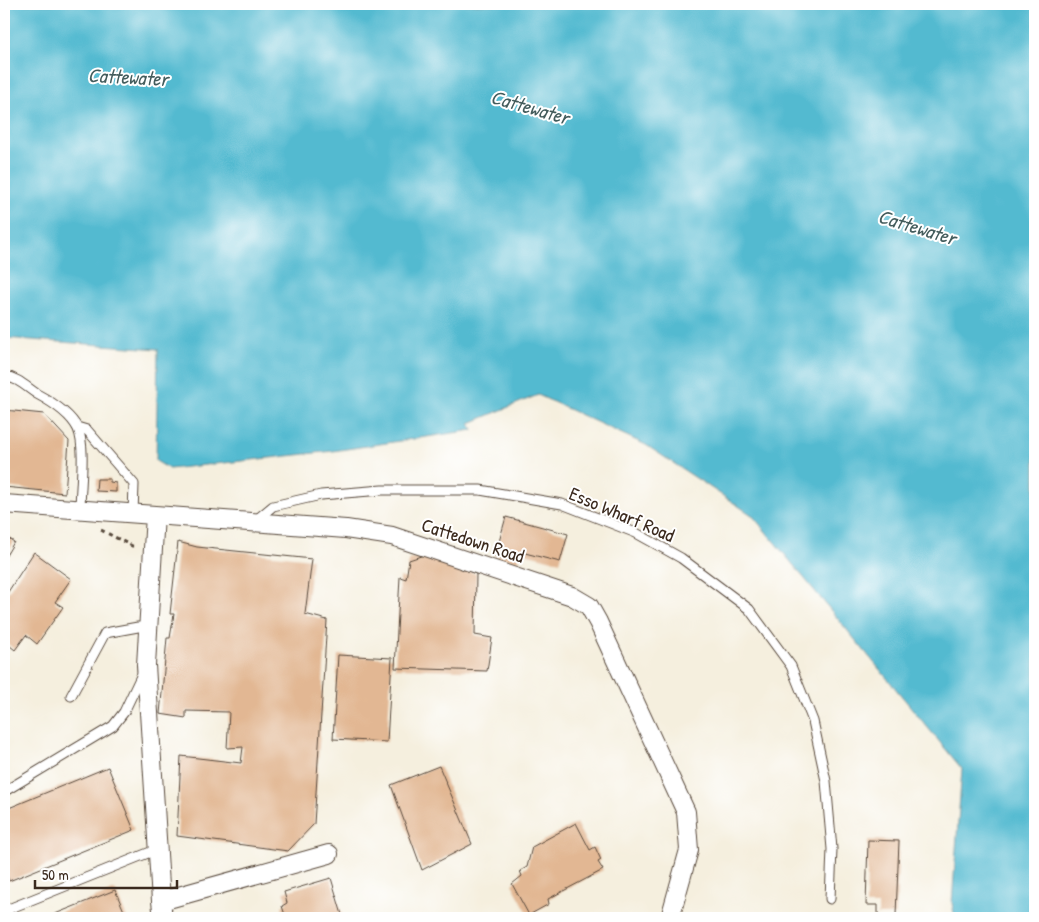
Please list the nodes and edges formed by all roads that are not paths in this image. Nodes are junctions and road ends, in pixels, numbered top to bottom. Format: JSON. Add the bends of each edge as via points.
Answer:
{"nodes":[{"id":1,"x":4,"y":376,"type":"edge"},
{"id":2,"x":77,"y":428,"type":"junction"},
{"id":3,"x":4,"y":504,"type":"edge"},
{"id":4,"x":80,"y":510,"type":"junction"},
{"id":5,"x":133,"y":514,"type":"junction"},
{"id":6,"x":154,"y":515,"type":"junction"},
{"id":7,"x":253,"y":522,"type":"junction"},
{"id":8,"x":149,"y":627,"type":"junction"},
{"id":9,"x":146,"y":666,"type":"junction"},
{"id":10,"x":71,"y":696,"type":"dead end"},
{"id":11,"x":6,"y":791,"type":"dead end"},
{"id":12,"x":158,"y":849,"type":"junction"},
{"id":13,"x":329,"y":854,"type":"dead end"},
{"id":14,"x":830,"y":900,"type":"dead end"},
{"id":15,"x":162,"y":910,"type":"edge"},
{"id":16,"x":10,"y":918,"type":"edge"},
{"id":17,"x":670,"y":918,"type":"edge"}],
"edges":[{"from":1,"to":2,"type":"lane","via":[[14,378],[52,403]]},
{"from":2,"to":4,"type":"lane","via":[[82,449]]},
{"from":2,"to":5,"type":"lane","via":[[87,430],[134,484]]},
{"from":3,"to":4,"type":"street","name":"Cattedown Road"},
{"from":4,"to":5,"type":"street","name":"Cattedown Road"},
{"from":5,"to":6,"type":"street","name":"Cattedown Road"},
{"from":6,"to":7,"type":"street","name":"Cattedown Road"},
{"from":6,"to":8,"type":"street"},
{"from":7,"to":14,"type":"lane","name":"Esso Wharf Road","via":[[273,506],[321,494],[480,490],[562,504],[636,533],[682,558],[749,609],[790,666],[813,721],[826,781],[832,848]]},
{"from":7,"to":17,"type":"street","name":"Cattedown Road","via":[[392,536],[572,596],[590,606],[686,812],[690,850]]},
{"from":8,"to":9,"type":"street"},
{"from":8,"to":10,"type":"lane","via":[[105,633]]},
{"from":9,"to":11,"type":"lane","via":[[131,699],[113,726]]},
{"from":9,"to":12,"type":"street"},
{"from":12,"to":15,"type":"street"},
{"from":12,"to":16,"type":"lane","via":[[6,910]]},
{"from":13,"to":15,"type":"street"}]}
